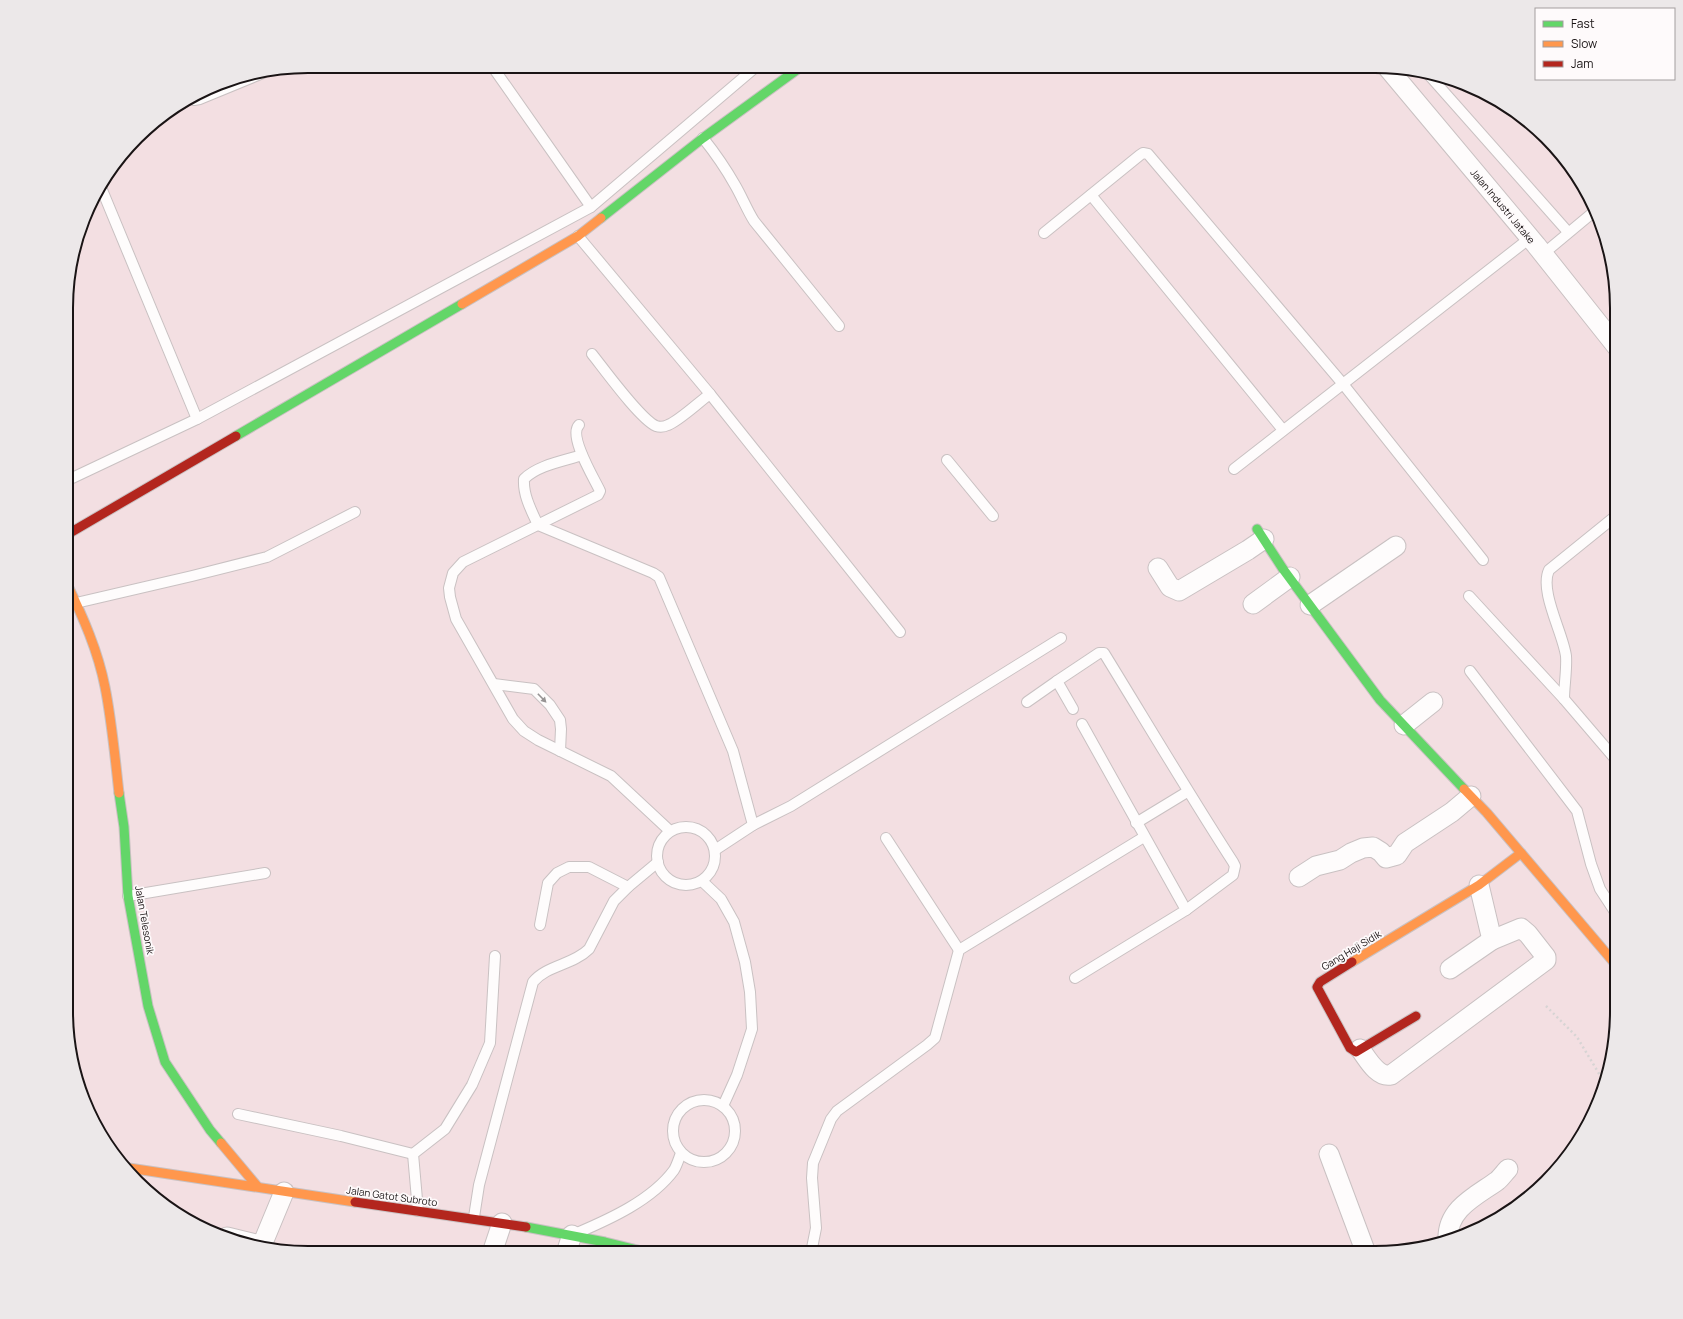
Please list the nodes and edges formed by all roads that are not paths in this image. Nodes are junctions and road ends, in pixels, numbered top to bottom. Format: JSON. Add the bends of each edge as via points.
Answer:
{"nodes":[{"id":1,"x":497,"y":73,"type":"edge"},
{"id":2,"x":749,"y":73,"type":"edge"},
{"id":3,"x":792,"y":73,"type":"edge"},
{"id":4,"x":1394,"y":74,"type":"edge"},
{"id":5,"x":1434,"y":81,"type":"edge"},
{"id":6,"x":237,"y":84,"type":"edge"},
{"id":7,"x":200,"y":99,"type":"edge"},
{"id":8,"x":703,"y":138,"type":"junction"},
{"id":9,"x":103,"y":192,"type":"edge"},
{"id":10,"x":1091,"y":195,"type":"junction"},
{"id":11,"x":591,"y":207,"type":"junction"},
{"id":12,"x":1590,"y":214,"type":"edge"},
{"id":13,"x":1568,"y":232,"type":"junction"},
{"id":14,"x":1044,"y":233,"type":"dead end"},
{"id":15,"x":578,"y":236,"type":"junction"},
{"id":16,"x":1530,"y":238,"type":"junction"},
{"id":17,"x":1543,"y":254,"type":"junction"},
{"id":18,"x":839,"y":326,"type":"dead end"},
{"id":19,"x":1610,"y":338,"type":"edge"},
{"id":20,"x":592,"y":354,"type":"dead end"},
{"id":21,"x":1343,"y":384,"type":"junction"},
{"id":22,"x":710,"y":394,"type":"junction"},
{"id":23,"x":197,"y":419,"type":"junction"},
{"id":24,"x":579,"y":424,"type":"dead end"},
{"id":25,"x":1283,"y":430,"type":"junction"},
{"id":26,"x":582,"y":455,"type":"junction"},
{"id":27,"x":947,"y":460,"type":"dead end"},
{"id":28,"x":1234,"y":469,"type":"dead end"},
{"id":29,"x":73,"y":478,"type":"edge"},
{"id":30,"x":355,"y":512,"type":"dead end"},
{"id":31,"x":993,"y":516,"type":"dead end"},
{"id":32,"x":1610,"y":521,"type":"edge"},
{"id":33,"x":538,"y":525,"type":"junction"},
{"id":34,"x":73,"y":531,"type":"edge"},
{"id":35,"x":1261,"y":534,"type":"joint"},
{"id":36,"x":1396,"y":546,"type":"dead end"},
{"id":37,"x":1483,"y":560,"type":"dead end"},
{"id":38,"x":1158,"y":568,"type":"dead end"},
{"id":39,"x":1290,"y":577,"type":"junction"},
{"id":40,"x":73,"y":596,"type":"edge"},
{"id":41,"x":1469,"y":596,"type":"dead end"},
{"id":42,"x":76,"y":603,"type":"junction"},
{"id":43,"x":1253,"y":604,"type":"dead end"},
{"id":44,"x":1310,"y":605,"type":"junction"},
{"id":45,"x":900,"y":632,"type":"dead end"},
{"id":46,"x":1061,"y":638,"type":"dead end"},
{"id":47,"x":1470,"y":671,"type":"dead end"},
{"id":48,"x":1057,"y":681,"type":"junction"},
{"id":49,"x":494,"y":684,"type":"junction"},
{"id":50,"x":1564,"y":699,"type":"junction"},
{"id":51,"x":1027,"y":702,"type":"dead end"},
{"id":52,"x":1433,"y":702,"type":"dead end"},
{"id":53,"x":1074,"y":709,"type":"dead end"},
{"id":54,"x":1082,"y":724,"type":"dead end"},
{"id":55,"x":1404,"y":725,"type":"junction"},
{"id":56,"x":560,"y":751,"type":"junction"},
{"id":57,"x":1610,"y":753,"type":"edge"},
{"id":58,"x":1187,"y":792,"type":"junction"},
{"id":59,"x":1471,"y":796,"type":"junction"},
{"id":60,"x":1136,"y":823,"type":"junction"},
{"id":61,"x":753,"y":825,"type":"junction"},
{"id":62,"x":670,"y":830,"type":"junction"},
{"id":63,"x":1144,"y":837,"type":"junction"},
{"id":64,"x":886,"y":838,"type":"dead end"},
{"id":65,"x":715,"y":850,"type":"junction"},
{"id":66,"x":1521,"y":853,"type":"junction"},
{"id":67,"x":658,"y":862,"type":"junction"},
{"id":68,"x":265,"y":873,"type":"dead end"},
{"id":69,"x":1299,"y":877,"type":"dead end"},
{"id":70,"x":702,"y":881,"type":"junction"},
{"id":71,"x":1479,"y":885,"type":"junction"},
{"id":72,"x":628,"y":887,"type":"junction"},
{"id":73,"x":128,"y":896,"type":"junction"},
{"id":74,"x":1610,"y":905,"type":"edge"},
{"id":75,"x":1186,"y":910,"type":"junction"},
{"id":76,"x":540,"y":925,"type":"dead end"},
{"id":77,"x":1492,"y":940,"type":"junction"},
{"id":78,"x":959,"y":950,"type":"junction"},
{"id":79,"x":495,"y":956,"type":"dead end"},
{"id":80,"x":1610,"y":959,"type":"edge"},
{"id":81,"x":1450,"y":969,"type":"dead end"},
{"id":82,"x":1075,"y":978,"type":"dead end"},
{"id":83,"x":1416,"y":1016,"type":"dead end"},
{"id":84,"x":1360,"y":1049,"type":"junction"},
{"id":85,"x":723,"y":1106,"type":"junction"},
{"id":86,"x":238,"y":1114,"type":"dead end"},
{"id":87,"x":681,"y":1153,"type":"junction"},
{"id":88,"x":414,"y":1154,"type":"junction"},
{"id":89,"x":1330,"y":1154,"type":"dead end"},
{"id":90,"x":134,"y":1169,"type":"edge"},
{"id":91,"x":1508,"y":1169,"type":"dead end"},
{"id":92,"x":256,"y":1186,"type":"junction"},
{"id":93,"x":284,"y":1192,"type":"junction"},
{"id":94,"x":418,"y":1211,"type":"junction"},
{"id":95,"x":474,"y":1217,"type":"junction"},
{"id":96,"x":502,"y":1223,"type":"junction"},
{"id":97,"x":1448,"y":1235,"type":"edge"},
{"id":98,"x":263,"y":1241,"type":"edge"},
{"id":99,"x":569,"y":1244,"type":"edge"},
{"id":100,"x":494,"y":1246,"type":"edge"},
{"id":101,"x":590,"y":1246,"type":"edge"},
{"id":102,"x":812,"y":1246,"type":"edge"},
{"id":103,"x":1363,"y":1246,"type":"edge"}],
"edges":[{"from":1,"to":11,"type":"lane"},
{"from":2,"to":11,"type":"lane"},
{"from":3,"to":8,"type":"main road"},
{"from":4,"to":16,"type":"street","name":"Jalan Industri Jatake"},
{"from":5,"to":13,"type":"lane"},
{"from":6,"to":7,"type":"lane"},
{"from":8,"to":15,"type":"main road"},
{"from":8,"to":18,"type":"lane","via":[[736,186],[754,221]]},
{"from":9,"to":23,"type":"lane"},
{"from":10,"to":14,"type":"lane"},
{"from":10,"to":21,"type":"lane","via":[[1140,155],[1148,154]]},
{"from":10,"to":25,"type":"lane"},
{"from":11,"to":23,"type":"lane"},
{"from":12,"to":13,"type":"lane"},
{"from":13,"to":17,"type":"lane"},
{"from":15,"to":22,"type":"lane"},
{"from":15,"to":34,"type":"main road"},
{"from":16,"to":17,"type":"street","name":"Jalan Industri Jatake"},
{"from":16,"to":21,"type":"lane"},
{"from":17,"to":19,"type":"street","name":"Jalan Industri Jatake"},
{"from":20,"to":22,"type":"lane","via":[[626,398],[656,426],[662,427],[672,423]]},
{"from":21,"to":25,"type":"lane"},
{"from":21,"to":37,"type":"lane"},
{"from":22,"to":45,"type":"lane"},
{"from":23,"to":29,"type":"lane"},
{"from":24,"to":26,"type":"lane","via":[[576,432]]},
{"from":25,"to":28,"type":"lane"},
{"from":26,"to":33,"type":"lane","via":[[545,467],[524,479],[527,500]]},
{"from":26,"to":33,"type":"lane","via":[[600,493]]},
{"from":27,"to":31,"type":"lane"},
{"from":30,"to":42,"type":"lane","via":[[266,557]]},
{"from":32,"to":50,"type":"lane","via":[[1547,574],[1547,590],[1566,656]]},
{"from":33,"to":49,"type":"lane","via":[[463,562],[453,573],[449,588],[456,619]]},
{"from":33,"to":61,"type":"lane","via":[[659,577],[733,751]]},
{"from":35,"to":38,"type":"street","via":[[1248,550],[1178,591],[1170,587]]},
{"from":35,"to":39,"type":"main road"},
{"from":36,"to":44,"type":"street"},
{"from":39,"to":43,"type":"street"},
{"from":39,"to":44,"type":"main road"},
{"from":40,"to":42,"type":"main road","name":"Jalan Telesonik"},
{"from":41,"to":50,"type":"lane"},
{"from":42,"to":73,"type":"main road","name":"Jalan Telesonik","via":[[105,687],[124,826]]},
{"from":44,"to":55,"type":"main road","via":[[1380,700]]},
{"from":46,"to":61,"type":"lane","via":[[792,806]]},
{"from":47,"to":74,"type":"lane","via":[[1577,811],[1591,864],[1600,889]]},
{"from":48,"to":51,"type":"lane"},
{"from":48,"to":53,"type":"lane"},
{"from":48,"to":58,"type":"lane","via":[[1099,653],[1104,653]]},
{"from":49,"to":56,"type":"lane","via":[[513,719],[524,731]]},
{"from":49,"to":56,"type":"lane","one_way":true,"via":[[534,689],[550,705],[560,720]]},
{"from":50,"to":57,"type":"lane"},
{"from":52,"to":55,"type":"street"},
{"from":54,"to":60,"type":"lane"},
{"from":55,"to":59,"type":"main road"},
{"from":56,"to":62,"type":"lane","via":[[611,776]]},
{"from":58,"to":60,"type":"lane"},
{"from":58,"to":75,"type":"lane","via":[[1235,866],[1233,875]]},
{"from":59,"to":66,"type":"main road"},
{"from":59,"to":69,"type":"street","via":[[1452,812],[1405,843],[1397,855],[1386,858],[1373,847],[1364,848],[1340,860],[1316,866]]},
{"from":60,"to":63,"type":"lane"},
{"from":61,"to":65,"type":"lane"},
{"from":62,"to":65,"type":"lane","via":[[689,826],[706,834]]},
{"from":62,"to":67,"type":"lane","via":[[657,850]]},
{"from":63,"to":75,"type":"lane"},
{"from":63,"to":78,"type":"lane"},
{"from":64,"to":78,"type":"lane"},
{"from":65,"to":70,"type":"lane","via":[[715,862],[711,872]]},
{"from":66,"to":71,"type":"main road","name":"Gang Haji Sidik"},
{"from":66,"to":80,"type":"main road"},
{"from":67,"to":70,"type":"lane","via":[[662,872],[670,880],[681,885],[692,885]]},
{"from":67,"to":72,"type":"lane"},
{"from":68,"to":73,"type":"lane"},
{"from":70,"to":85,"type":"lane","via":[[721,900],[734,922],[750,992],[752,1029],[737,1075]]},
{"from":71,"to":77,"type":"street"},
{"from":71,"to":84,"type":"main road","name":"Gang Haji Sidik","via":[[1318,984],[1318,990],[1350,1048],[1356,1052]]},
{"from":72,"to":76,"type":"lane","via":[[589,867],[569,868],[557,873],[548,883]]},
{"from":72,"to":95,"type":"lane","via":[[614,902],[589,949],[583,955],[541,975],[533,982],[479,1185]]},
{"from":73,"to":92,"type":"main road","name":"Jalan Telesonik","via":[[148,1006],[165,1062],[210,1130]]},
{"from":75,"to":82,"type":"lane"},
{"from":77,"to":81,"type":"street"},
{"from":77,"to":84,"type":"street","via":[[1521,928],[1546,960],[1391,1075],[1383,1076]]},
{"from":78,"to":102,"type":"lane","via":[[934,1038],[837,1111],[830,1119],[813,1163],[816,1228]]},
{"from":79,"to":88,"type":"lane","via":[[490,1043],[472,1085],[445,1129]]},
{"from":83,"to":84,"type":"main road"},
{"from":85,"to":87,"type":"lane","via":[[708,1100],[693,1102],[680,1110],[673,1124],[673,1139]]},
{"from":85,"to":87,"type":"lane","via":[[733,1120],[734,1136],[727,1152],[713,1161],[696,1161]]},
{"from":86,"to":88,"type":"lane"},
{"from":87,"to":99,"type":"lane","via":[[675,1168],[647,1195]]},
{"from":88,"to":94,"type":"lane"},
{"from":89,"to":103,"type":"street"},
{"from":90,"to":92,"type":"main road","name":"Jalan Gatot Subroto"},
{"from":91,"to":97,"type":"street","via":[[1498,1180],[1459,1208],[1449,1224]]},
{"from":92,"to":93,"type":"main road","name":"Jalan Gatot Subroto"},
{"from":93,"to":94,"type":"main road","name":"Jalan Gatot Subroto"},
{"from":93,"to":98,"type":"street"},
{"from":94,"to":95,"type":"main road","name":"Jalan Gatot Subroto"},
{"from":95,"to":96,"type":"main road","name":"Jalan Gatot Subroto"},
{"from":96,"to":99,"type":"main road","name":"Jalan Gatot Subroto"},
{"from":96,"to":100,"type":"street"},
{"from":99,"to":101,"type":"main road","name":"Jalan Gatot Subroto"}]}
